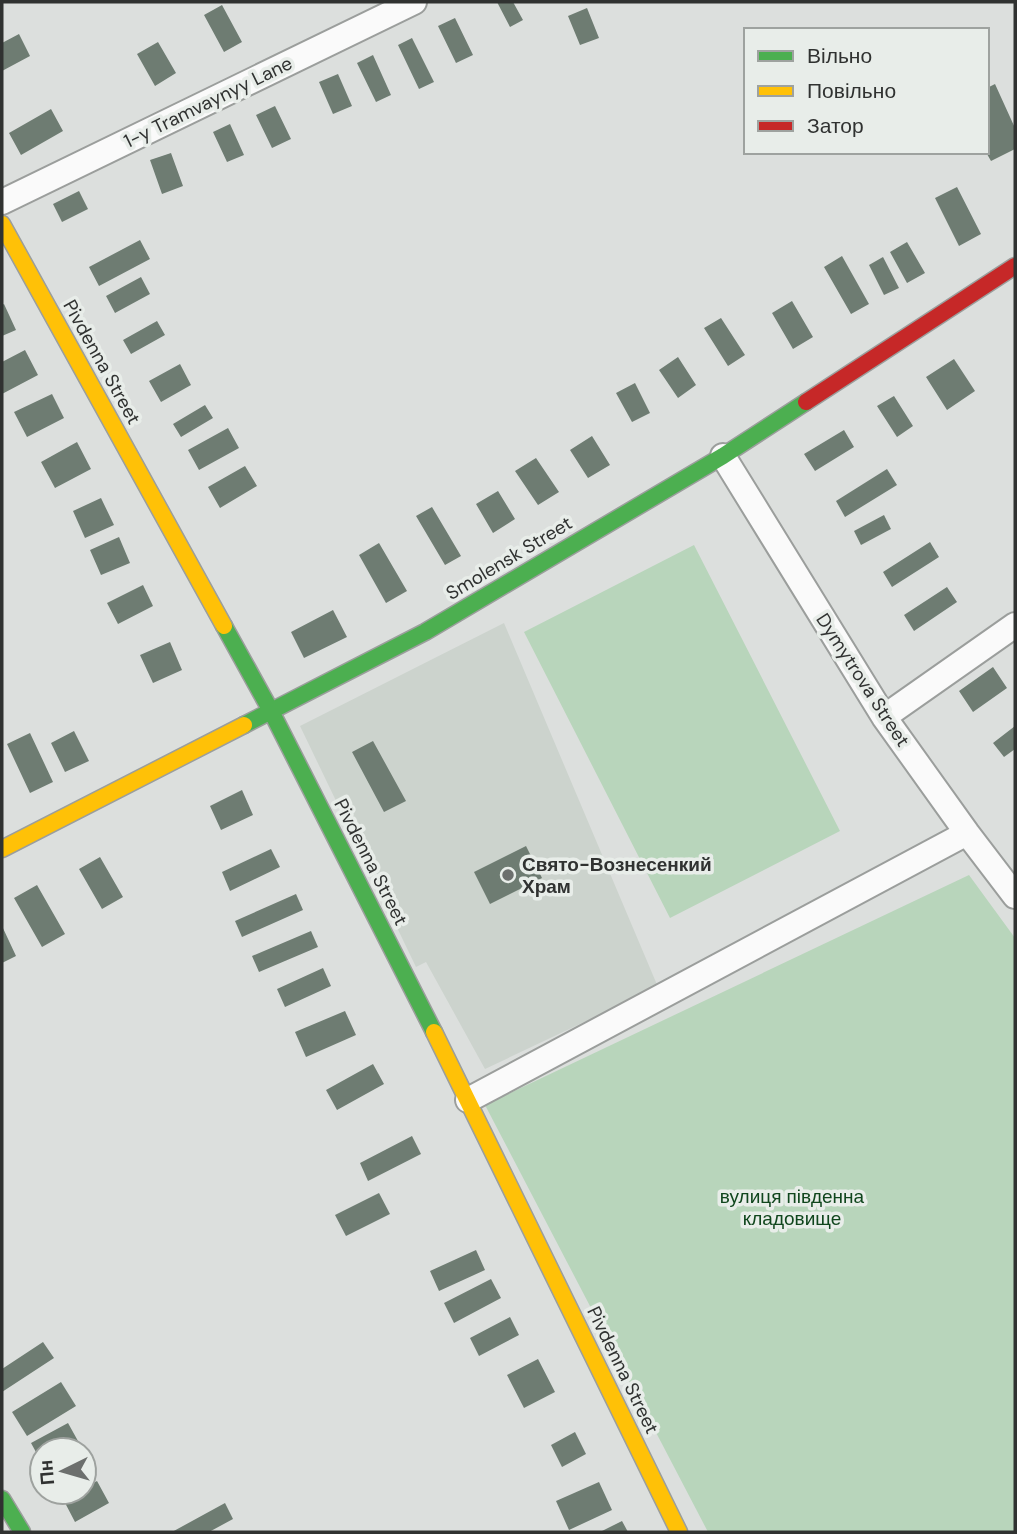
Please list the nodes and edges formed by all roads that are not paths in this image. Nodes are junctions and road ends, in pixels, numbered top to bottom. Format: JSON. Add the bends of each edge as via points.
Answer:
{"nodes":[{"id":1,"x":414,"y":2,"type":"edge"},
{"id":2,"x":2,"y":202,"type":"edge"},
{"id":3,"x":2,"y":224,"type":"edge"},
{"id":4,"x":1015,"y":266,"type":"edge"},
{"id":5,"x":723,"y":456,"type":"junction"},
{"id":6,"x":1015,"y":625,"type":"edge"},
{"id":7,"x":271,"y":711,"type":"junction"},
{"id":8,"x":884,"y":718,"type":"junction"},
{"id":9,"x":967,"y":833,"type":"junction"},
{"id":10,"x":2,"y":849,"type":"edge"},
{"id":11,"x":1015,"y":896,"type":"edge"},
{"id":12,"x":468,"y":1100,"type":"junction"},
{"id":13,"x":2,"y":1499,"type":"edge"},
{"id":14,"x":22,"y":1532,"type":"edge"},
{"id":15,"x":679,"y":1532,"type":"edge"}],
"edges":[{"from":1,"to":2,"type":"street","name":"1-y Tramvaynyy Lane"},
{"from":3,"to":7,"type":"street","name":"Pivdenna Street"},
{"from":4,"to":5,"type":"street","name":"Smolensk Street"},
{"from":5,"to":7,"type":"street","name":"Smolensk Street","via":[[425,632]]},
{"from":5,"to":8,"type":"street","name":"Dymytrova Street"},
{"from":6,"to":8,"type":"street"},
{"from":7,"to":10,"type":"street","name":"Smolensk Street"},
{"from":7,"to":12,"type":"street","name":"Pivdenna Street"},
{"from":8,"to":9,"type":"street","name":"Dymytrova Street"},
{"from":9,"to":11,"type":"street","name":"Dymytrova Street"},
{"from":9,"to":12,"type":"street"},
{"from":12,"to":15,"type":"street","name":"Pivdenna Street"},
{"from":13,"to":14,"type":"street"}]}
